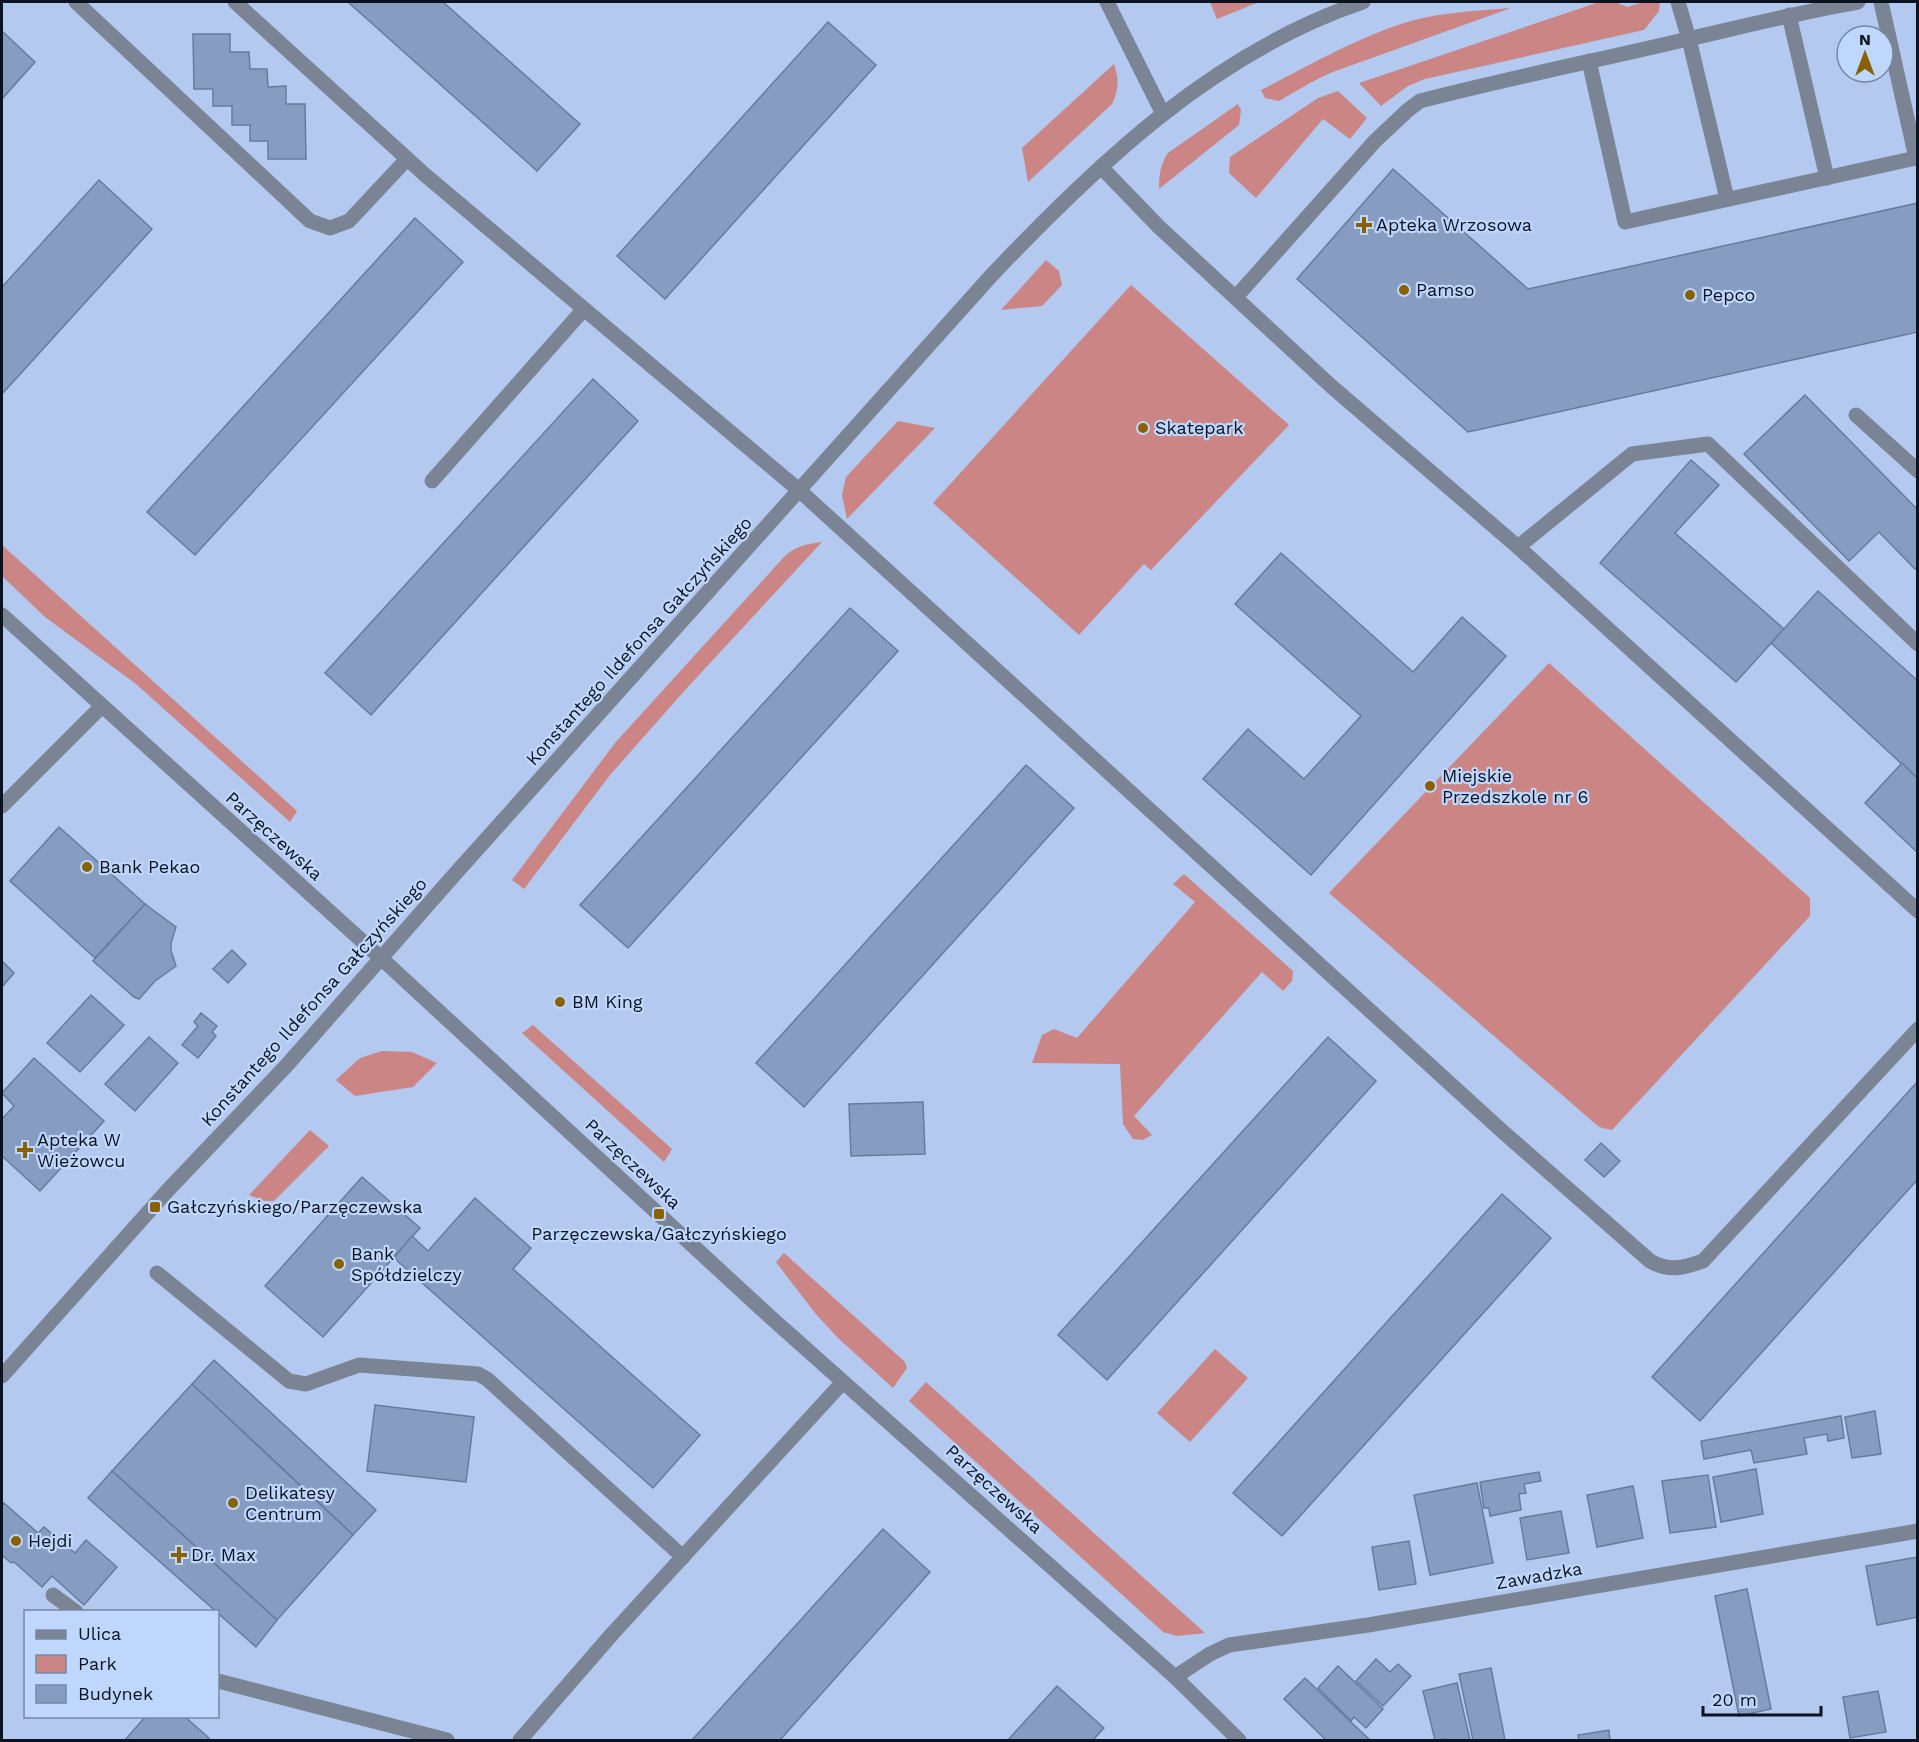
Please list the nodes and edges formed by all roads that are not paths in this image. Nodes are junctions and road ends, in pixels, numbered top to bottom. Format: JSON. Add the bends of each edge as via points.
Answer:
{"nodes":[{"id":1,"x":76,"y":2,"type":"edge"},
{"id":2,"x":235,"y":2,"type":"edge"},
{"id":3,"x":1107,"y":2,"type":"edge"},
{"id":4,"x":1363,"y":2,"type":"edge"},
{"id":5,"x":1678,"y":2,"type":"edge"},
{"id":6,"x":1858,"y":2,"type":"edge"},
{"id":7,"x":1881,"y":2,"type":"edge"},
{"id":8,"x":1789,"y":15,"type":"junction"},
{"id":9,"x":1689,"y":39,"type":"junction"},
{"id":10,"x":1589,"y":61,"type":"junction"},
{"id":11,"x":1163,"y":114,"type":"junction"},
{"id":12,"x":407,"y":159,"type":"junction"},
{"id":13,"x":1101,"y":167,"type":"junction"},
{"id":14,"x":1827,"y":178,"type":"junction"},
{"id":15,"x":1727,"y":200,"type":"junction"},
{"id":16,"x":1236,"y":297,"type":"junction"},
{"id":17,"x":584,"y":309,"type":"junction"},
{"id":18,"x":1857,"y":415,"type":"dead end"},
{"id":19,"x":1917,"y":471,"type":"edge"},
{"id":20,"x":432,"y":482,"type":"dead end"},
{"id":21,"x":800,"y":491,"type":"junction"},
{"id":22,"x":1518,"y":547,"type":"junction"},
{"id":23,"x":2,"y":615,"type":"edge"},
{"id":24,"x":1917,"y":644,"type":"edge"},
{"id":25,"x":101,"y":707,"type":"junction"},
{"id":26,"x":2,"y":804,"type":"edge"},
{"id":27,"x":1915,"y":903,"type":"edge"},
{"id":28,"x":382,"y":959,"type":"junction"},
{"id":29,"x":1917,"y":1029,"type":"edge"},
{"id":30,"x":157,"y":1273,"type":"dead end"},
{"id":31,"x":2,"y":1376,"type":"edge"},
{"id":32,"x":843,"y":1382,"type":"junction"},
{"id":33,"x":1917,"y":1531,"type":"edge"},
{"id":34,"x":683,"y":1557,"type":"junction"},
{"id":35,"x":53,"y":1595,"type":"dead end"},
{"id":36,"x":75,"y":1610,"type":"edge"},
{"id":37,"x":1175,"y":1677,"type":"junction"},
{"id":38,"x":219,"y":1681,"type":"edge"},
{"id":39,"x":447,"y":1740,"type":"edge"},
{"id":40,"x":520,"y":1740,"type":"edge"},
{"id":41,"x":1239,"y":1740,"type":"edge"}],
"edges":[{"from":1,"to":12,"type":"street","via":[[310,221],[330,228],[349,221]]},
{"from":2,"to":12,"type":"street"},
{"from":3,"to":11,"type":"street"},
{"from":4,"to":11,"type":"street","name":"Konstantego Ildefonsa Gałczyńskiego","via":[[1279,37],[1229,65]]},
{"from":5,"to":9,"type":"street"},
{"from":6,"to":8,"type":"street"},
{"from":7,"to":14,"type":"street","via":[[1916,158]]},
{"from":8,"to":9,"type":"street"},
{"from":8,"to":14,"type":"street"},
{"from":9,"to":10,"type":"street"},
{"from":9,"to":15,"type":"street"},
{"from":10,"to":15,"type":"street","via":[[1625,222]]},
{"from":10,"to":16,"type":"street","via":[[1420,101],[1375,141]]},
{"from":11,"to":13,"type":"street","name":"Konstantego Ildefonsa Gałczyńskiego"},
{"from":12,"to":17,"type":"street"},
{"from":13,"to":16,"type":"street"},
{"from":13,"to":21,"type":"street","name":"Konstantego Ildefonsa Gałczyńskiego","via":[[990,277]]},
{"from":14,"to":15,"type":"street"},
{"from":16,"to":22,"type":"street","via":[[1331,386]]},
{"from":17,"to":20,"type":"street"},
{"from":17,"to":21,"type":"street"},
{"from":18,"to":19,"type":"street"},
{"from":21,"to":28,"type":"street","name":"Konstantego Ildefonsa Gałczyńskiego"},
{"from":21,"to":29,"type":"street","via":[[1494,1123],[1662,1267],[1675,1269],[1703,1261]]},
{"from":22,"to":24,"type":"street","via":[[1632,454],[1708,444]]},
{"from":22,"to":27,"type":"street"},
{"from":23,"to":25,"type":"street","name":"Parzęczewska"},
{"from":25,"to":26,"type":"street"},
{"from":25,"to":28,"type":"street","name":"Parzęczewska"},
{"from":28,"to":31,"type":"street","name":"Konstantego Ildefonsa Gałczyńskiego"},
{"from":28,"to":32,"type":"street","name":"Parzęczewska"},
{"from":30,"to":34,"type":"street","via":[[289,1381],[306,1384],[359,1365],[478,1374]]},
{"from":32,"to":34,"type":"street"},
{"from":32,"to":37,"type":"street","name":"Parzęczewska"},
{"from":33,"to":37,"type":"street","name":"Zawadzka","via":[[1229,1645]]},
{"from":34,"to":40,"type":"street"},
{"from":35,"to":36,"type":"street"},
{"from":37,"to":41,"type":"street","name":"Parzęczewska"},
{"from":38,"to":39,"type":"street"}]}
